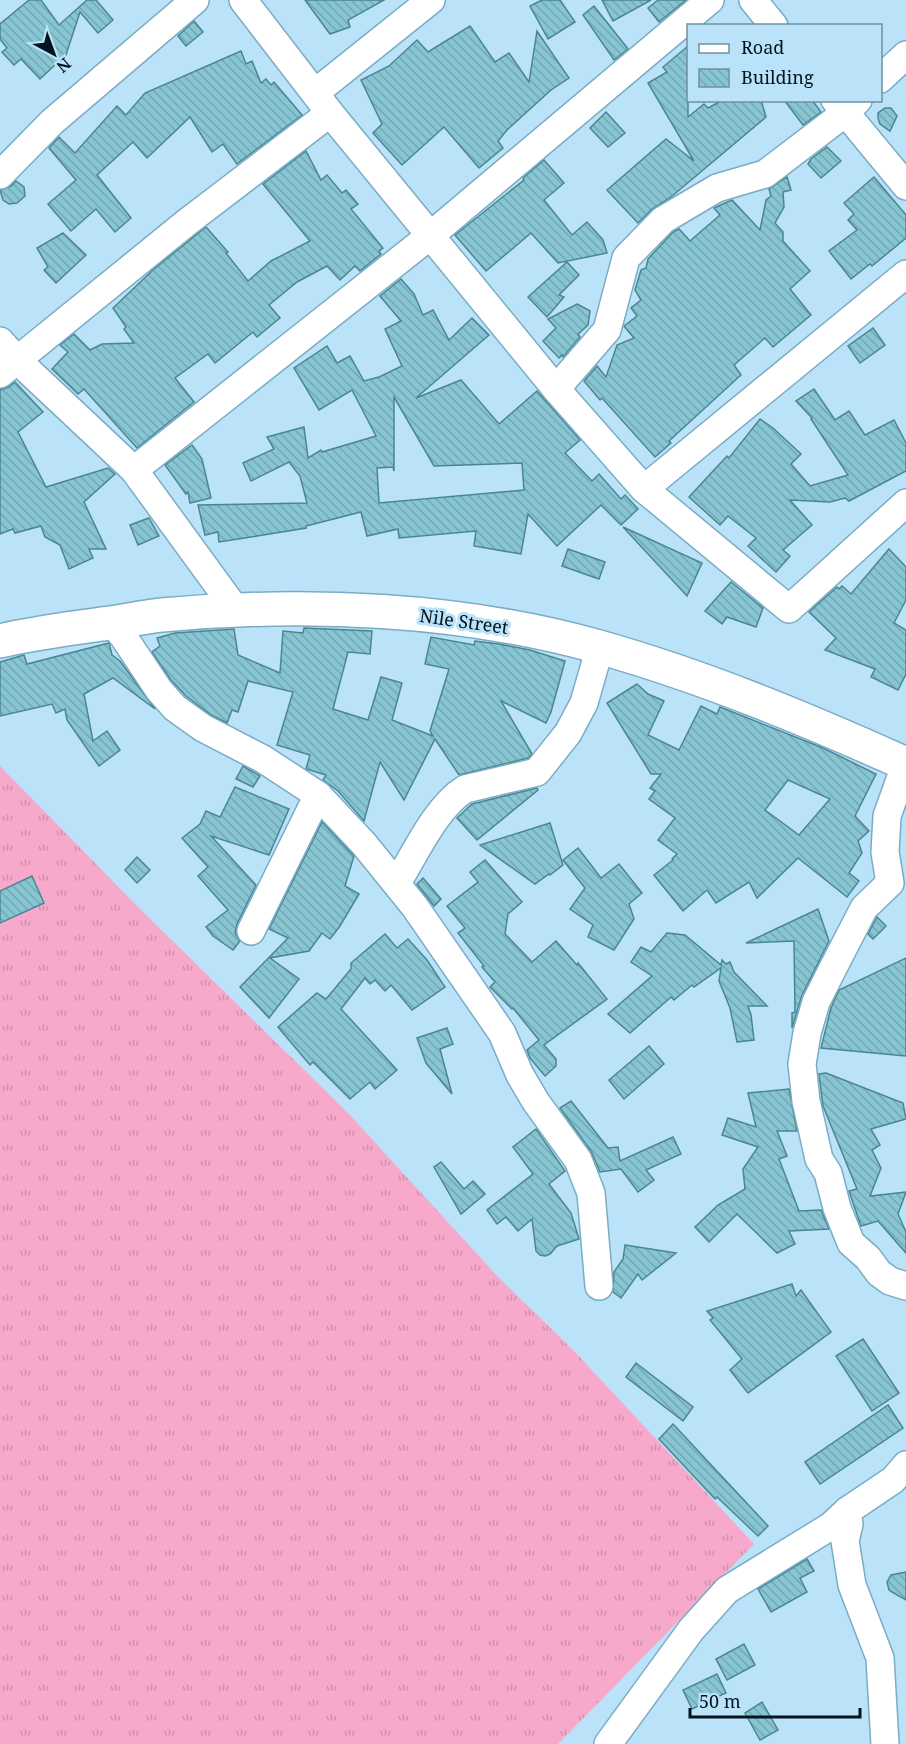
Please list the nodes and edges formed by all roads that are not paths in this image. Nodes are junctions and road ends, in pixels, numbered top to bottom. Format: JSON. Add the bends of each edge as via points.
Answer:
{"nodes":[{"id":1,"x":195,"y":0,"type":"edge"},
{"id":2,"x":243,"y":0,"type":"edge"},
{"id":3,"x":431,"y":0,"type":"edge"},
{"id":4,"x":710,"y":0,"type":"edge"},
{"id":5,"x":753,"y":0,"type":"edge"},
{"id":6,"x":772,"y":24,"type":"edge"},
{"id":7,"x":906,"y":55,"type":"edge"},
{"id":8,"x":882,"y":77,"type":"edge"},
{"id":9,"x":323,"y":103,"type":"junction"},
{"id":10,"x":846,"y":105,"type":"edge"},
{"id":11,"x":0,"y":175,"type":"edge"},
{"id":12,"x":906,"y":186,"type":"edge"},
{"id":13,"x":431,"y":235,"type":"junction"},
{"id":14,"x":906,"y":273,"type":"edge"},
{"id":15,"x":6,"y":358,"type":"edge"},
{"id":16,"x":556,"y":388,"type":"junction"},
{"id":17,"x":134,"y":470,"type":"junction"},
{"id":18,"x":644,"y":489,"type":"junction"},
{"id":19,"x":906,"y":503,"type":"edge"},
{"id":20,"x":236,"y":610,"type":"junction"},
{"id":21,"x":112,"y":623,"type":"junction"},
{"id":22,"x":0,"y":641,"type":"edge"},
{"id":23,"x":600,"y":647,"type":"junction"},
{"id":24,"x":906,"y":764,"type":"edge"},
{"id":25,"x":318,"y":795,"type":"junction"},
{"id":26,"x":397,"y":883,"type":"junction"},
{"id":27,"x":251,"y":931,"type":"dead end"},
{"id":28,"x":599,"y":1286,"type":"dead end"},
{"id":29,"x":906,"y":1286,"type":"edge"},
{"id":30,"x":906,"y":1465,"type":"edge"},
{"id":31,"x":847,"y":1511,"type":"junction"},
{"id":32,"x":608,"y":1744,"type":"edge"},
{"id":33,"x":885,"y":1744,"type":"edge"}],
"edges":[{"from":1,"to":11,"type":"street","via":[[52,122]]},
{"from":2,"to":9,"type":"street"},
{"from":3,"to":9,"type":"street"},
{"from":4,"to":13,"type":"street"},
{"from":5,"to":6,"type":"street"},
{"from":7,"to":8,"type":"street"},
{"from":9,"to":13,"type":"street"},
{"from":9,"to":15,"type":"street","via":[[186,223]]},
{"from":10,"to":12,"type":"street"},
{"from":10,"to":16,"type":"street","via":[[765,174],[717,188],[663,220],[626,258],[607,330]]},
{"from":13,"to":16,"type":"street"},
{"from":13,"to":17,"type":"street"},
{"from":14,"to":18,"type":"street"},
{"from":15,"to":17,"type":"street"},
{"from":16,"to":18,"type":"street"},
{"from":17,"to":20,"type":"street"},
{"from":18,"to":19,"type":"street","via":[[789,609]]},
{"from":20,"to":21,"type":"main road","name":"Nile Street"},
{"from":20,"to":23,"type":"main road","name":"Nile Street","via":[[353,610],[419,615],[543,633]]},
{"from":21,"to":22,"type":"main road","name":"Nile Street"},
{"from":21,"to":25,"type":"street","via":[[175,708]]},
{"from":23,"to":24,"type":"main road","name":"Nile Street","via":[[812,722]]},
{"from":23,"to":26,"type":"street","via":[[585,703],[568,733],[537,772],[457,794]]},
{"from":24,"to":29,"type":"street","via":[[887,816],[885,852],[890,883],[864,908],[816,1002],[802,1064],[819,1159],[828,1173],[851,1243],[879,1273]]},
{"from":25,"to":26,"type":"street"},
{"from":25,"to":27,"type":"street"},
{"from":26,"to":28,"type":"street","via":[[502,1033],[530,1093],[578,1160],[591,1193]]},
{"from":30,"to":31,"type":"street","via":[[893,1480]]},
{"from":31,"to":32,"type":"street","via":[[831,1526],[727,1590],[691,1630]]},
{"from":31,"to":33,"type":"street","via":[[845,1541],[852,1586],[880,1658]]}]}
